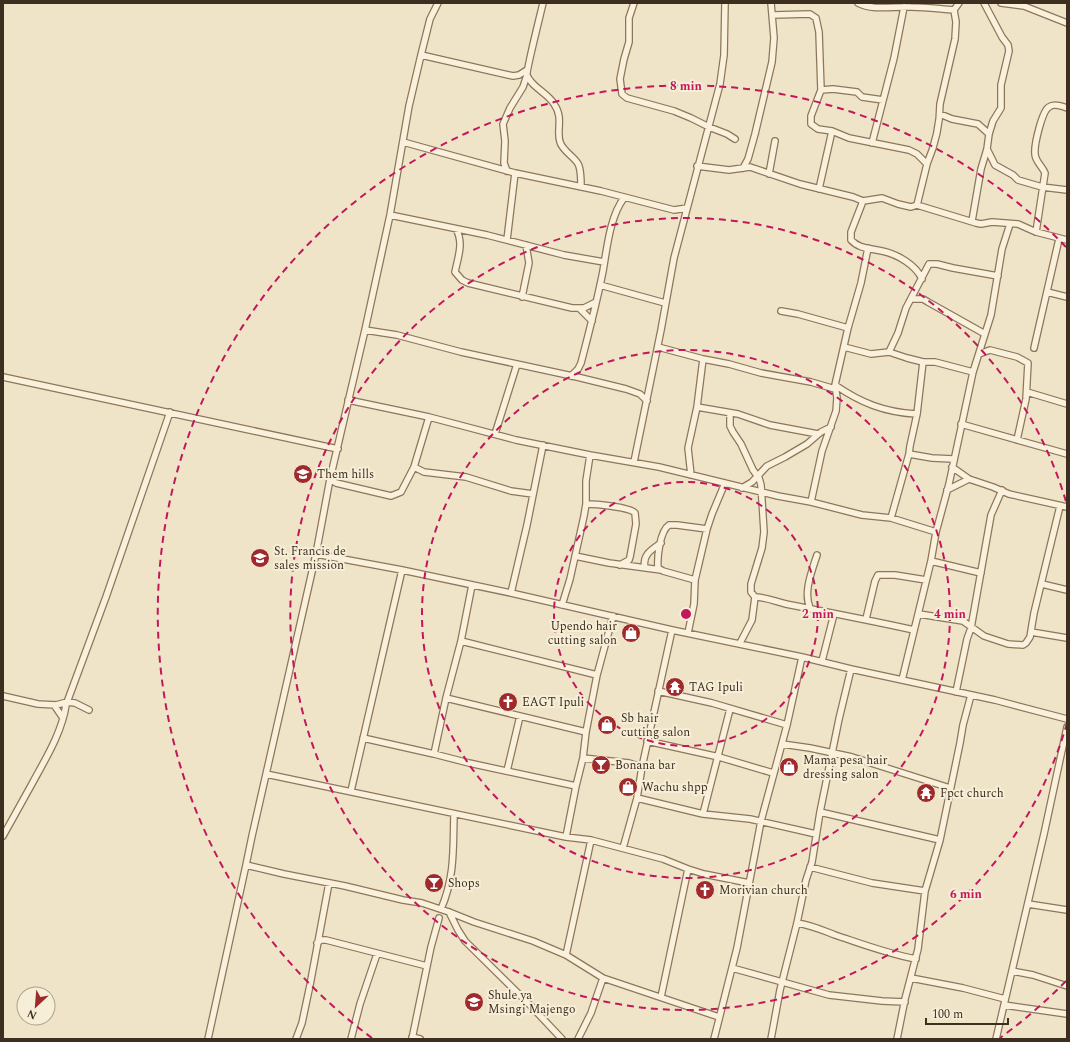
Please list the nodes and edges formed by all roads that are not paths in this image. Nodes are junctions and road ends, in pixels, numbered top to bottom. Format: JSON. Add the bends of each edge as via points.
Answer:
{"nodes":[{"id":1,"x":438,"y":3,"type":"edge"},
{"id":2,"x":543,"y":3,"type":"edge"},
{"id":3,"x":634,"y":3,"type":"edge"},
{"id":4,"x":725,"y":3,"type":"edge"},
{"id":5,"x":770,"y":3,"type":"edge"},
{"id":6,"x":858,"y":3,"type":"edge"},
{"id":7,"x":959,"y":3,"type":"edge"},
{"id":8,"x":984,"y":3,"type":"edge"},
{"id":9,"x":1001,"y":3,"type":"edge"},
{"id":10,"x":904,"y":7,"type":"junction"},
{"id":11,"x":954,"y":10,"type":"junction"},
{"id":12,"x":773,"y":15,"type":"junction"},
{"id":13,"x":1067,"y":23,"type":"edge"},
{"id":14,"x":421,"y":55,"type":"junction"},
{"id":15,"x":527,"y":72,"type":"junction"},
{"id":16,"x":821,"y":90,"type":"junction"},
{"id":17,"x":882,"y":100,"type":"junction"},
{"id":18,"x":1067,"y":108,"type":"edge"},
{"id":19,"x":940,"y":114,"type":"junction"},
{"id":20,"x":709,"y":127,"type":"junction"},
{"id":21,"x":832,"y":131,"type":"junction"},
{"id":22,"x":989,"y":134,"type":"junction"},
{"id":23,"x":735,"y":139,"type":"dead end"},
{"id":24,"x":775,"y":141,"type":"dead end"},
{"id":25,"x":404,"y":142,"type":"junction"},
{"id":26,"x":872,"y":143,"type":"junction"},
{"id":27,"x":987,"y":149,"type":"junction"},
{"id":28,"x":927,"y":164,"type":"junction"},
{"id":29,"x":697,"y":166,"type":"junction"},
{"id":30,"x":743,"y":168,"type":"junction"},
{"id":31,"x":507,"y":171,"type":"junction"},
{"id":32,"x":515,"y":173,"type":"junction"},
{"id":33,"x":769,"y":174,"type":"junction"},
{"id":34,"x":581,"y":187,"type":"junction"},
{"id":35,"x":1042,"y":187,"type":"junction"},
{"id":36,"x":819,"y":189,"type":"junction"},
{"id":37,"x":1067,"y":190,"type":"edge"},
{"id":38,"x":624,"y":198,"type":"junction"},
{"id":39,"x":863,"y":201,"type":"junction"},
{"id":40,"x":917,"y":205,"type":"junction"},
{"id":41,"x":687,"y":208,"type":"junction"},
{"id":42,"x":390,"y":215,"type":"junction"},
{"id":43,"x":972,"y":221,"type":"junction"},
{"id":44,"x":1010,"y":224,"type":"junction"},
{"id":45,"x":456,"y":229,"type":"junction"},
{"id":46,"x":1036,"y":232,"type":"junction"},
{"id":47,"x":1059,"y":239,"type":"junction"},
{"id":48,"x":507,"y":240,"type":"junction"},
{"id":49,"x":1067,"y":240,"type":"edge"},
{"id":50,"x":526,"y":245,"type":"junction"},
{"id":51,"x":868,"y":248,"type":"junction"},
{"id":52,"x":604,"y":262,"type":"junction"},
{"id":53,"x":998,"y":276,"type":"junction"},
{"id":54,"x":922,"y":279,"type":"junction"},
{"id":55,"x":600,"y":285,"type":"junction"},
{"id":56,"x":1047,"y":292,"type":"junction"},
{"id":57,"x":522,"y":297,"type":"junction"},
{"id":58,"x":1067,"y":297,"type":"edge"},
{"id":59,"x":912,"y":299,"type":"junction"},
{"id":60,"x":596,"y":302,"type":"junction"},
{"id":61,"x":666,"y":303,"type":"junction"},
{"id":62,"x":580,"y":309,"type":"junction"},
{"id":63,"x":781,"y":311,"type":"dead end"},
{"id":64,"x":592,"y":321,"type":"junction"},
{"id":65,"x":848,"y":328,"type":"junction"},
{"id":66,"x":365,"y":330,"type":"junction"},
{"id":67,"x":985,"y":334,"type":"junction"},
{"id":68,"x":658,"y":347,"type":"junction"},
{"id":69,"x":844,"y":347,"type":"junction"},
{"id":70,"x":1034,"y":348,"type":"dead end"},
{"id":71,"x":889,"y":352,"type":"junction"},
{"id":72,"x":979,"y":354,"type":"junction"},
{"id":73,"x":703,"y":359,"type":"junction"},
{"id":74,"x":923,"y":362,"type":"junction"},
{"id":75,"x":517,"y":364,"type":"junction"},
{"id":76,"x":580,"y":366,"type":"junction"},
{"id":77,"x":973,"y":372,"type":"junction"},
{"id":78,"x":571,"y":376,"type":"junction"},
{"id":79,"x":3,"y":377,"type":"edge"},
{"id":80,"x":585,"y":379,"type":"junction"},
{"id":81,"x":835,"y":387,"type":"junction"},
{"id":82,"x":1027,"y":392,"type":"junction"},
{"id":83,"x":348,"y":400,"type":"junction"},
{"id":84,"x":647,"y":401,"type":"junction"},
{"id":85,"x":1067,"y":404,"type":"edge"},
{"id":86,"x":697,"y":407,"type":"junction"},
{"id":87,"x":170,"y":412,"type":"junction"},
{"id":88,"x":730,"y":413,"type":"junction"},
{"id":89,"x":916,"y":414,"type":"junction"},
{"id":90,"x":429,"y":417,"type":"junction"},
{"id":91,"x":961,"y":424,"type":"junction"},
{"id":92,"x":831,"y":427,"type":"junction"},
{"id":93,"x":495,"y":434,"type":"junction"},
{"id":94,"x":818,"y":434,"type":"junction"},
{"id":95,"x":1017,"y":440,"type":"junction"},
{"id":96,"x":543,"y":445,"type":"junction"},
{"id":97,"x":338,"y":449,"type":"junction"},
{"id":98,"x":909,"y":454,"type":"junction"},
{"id":99,"x":1067,"y":454,"type":"edge"},
{"id":100,"x":590,"y":455,"type":"junction"},
{"id":101,"x":953,"y":459,"type":"junction"},
{"id":102,"x":634,"y":462,"type":"junction"},
{"id":103,"x":414,"y":467,"type":"junction"},
{"id":104,"x":952,"y":467,"type":"junction"},
{"id":105,"x":691,"y":475,"type":"junction"},
{"id":106,"x":758,"y":476,"type":"junction"},
{"id":107,"x":330,"y":479,"type":"junction"},
{"id":108,"x":969,"y":479,"type":"junction"},
{"id":109,"x":725,"y":483,"type":"junction"},
{"id":110,"x":742,"y":488,"type":"junction"},
{"id":111,"x":947,"y":490,"type":"junction"},
{"id":112,"x":1002,"y":490,"type":"junction"},
{"id":113,"x":761,"y":493,"type":"junction"},
{"id":114,"x":533,"y":494,"type":"junction"},
{"id":115,"x":811,"y":502,"type":"junction"},
{"id":116,"x":586,"y":504,"type":"junction"},
{"id":117,"x":1060,"y":506,"type":"junction"},
{"id":118,"x":1067,"y":507,"type":"edge"},
{"id":119,"x":890,"y":518,"type":"junction"},
{"id":120,"x":707,"y":529,"type":"junction"},
{"id":121,"x":936,"y":532,"type":"junction"},
{"id":122,"x":661,"y":543,"type":"junction"},
{"id":123,"x":316,"y":554,"type":"junction"},
{"id":124,"x":817,"y":555,"type":"dead end"},
{"id":125,"x":575,"y":556,"type":"junction"},
{"id":126,"x":931,"y":561,"type":"junction"},
{"id":127,"x":620,"y":565,"type":"junction"},
{"id":128,"x":645,"y":568,"type":"junction"},
{"id":129,"x":402,"y":570,"type":"junction"},
{"id":130,"x":660,"y":570,"type":"junction"},
{"id":131,"x":981,"y":573,"type":"junction"},
{"id":132,"x":695,"y":580,"type":"junction"},
{"id":133,"x":926,"y":580,"type":"junction"},
{"id":134,"x":1042,"y":584,"type":"junction"},
{"id":135,"x":472,"y":585,"type":"junction"},
{"id":136,"x":1067,"y":590,"type":"edge"},
{"id":137,"x":511,"y":593,"type":"junction"},
{"id":138,"x":755,"y":597,"type":"junction"},
{"id":139,"x":562,"y":605,"type":"junction"},
{"id":140,"x":810,"y":608,"type":"junction"},
{"id":141,"x":834,"y":614,"type":"junction"},
{"id":142,"x":919,"y":614,"type":"junction"},
{"id":143,"x":614,"y":616,"type":"junction"},
{"id":144,"x":866,"y":619,"type":"junction"},
{"id":145,"x":971,"y":628,"type":"junction"},
{"id":146,"x":672,"y":630,"type":"junction"},
{"id":147,"x":914,"y":630,"type":"junction"},
{"id":148,"x":1031,"y":632,"type":"junction"},
{"id":149,"x":688,"y":633,"type":"junction"},
{"id":150,"x":1067,"y":638,"type":"edge"},
{"id":151,"x":461,"y":641,"type":"junction"},
{"id":152,"x":740,"y":644,"type":"junction"},
{"id":153,"x":802,"y":656,"type":"junction"},
{"id":154,"x":822,"y":661,"type":"junction"},
{"id":155,"x":851,"y":669,"type":"junction"},
{"id":156,"x":597,"y":675,"type":"junction"},
{"id":157,"x":902,"y":680,"type":"junction"},
{"id":158,"x":658,"y":691,"type":"junction"},
{"id":159,"x":956,"y":692,"type":"junction"},
{"id":160,"x":971,"y":695,"type":"junction"},
{"id":161,"x":3,"y":696,"type":"edge"},
{"id":162,"x":446,"y":698,"type":"junction"},
{"id":163,"x":67,"y":702,"type":"junction"},
{"id":164,"x":54,"y":706,"type":"junction"},
{"id":165,"x":730,"y":709,"type":"junction"},
{"id":166,"x":89,"y":710,"type":"dead end"},
{"id":167,"x":520,"y":716,"type":"junction"},
{"id":168,"x":63,"y":718,"type":"junction"},
{"id":169,"x":1067,"y":719,"type":"edge"},
{"id":170,"x":787,"y":725,"type":"junction"},
{"id":171,"x":1067,"y":727,"type":"edge"},
{"id":172,"x":586,"y":732,"type":"junction"},
{"id":173,"x":363,"y":738,"type":"junction"},
{"id":174,"x":648,"y":741,"type":"junction"},
{"id":175,"x":782,"y":744,"type":"junction"},
{"id":176,"x":833,"y":752,"type":"junction"},
{"id":177,"x":434,"y":754,"type":"junction"},
{"id":178,"x":719,"y":757,"type":"junction"},
{"id":179,"x":583,"y":758,"type":"junction"},
{"id":180,"x":642,"y":767,"type":"junction"},
{"id":181,"x":507,"y":771,"type":"junction"},
{"id":182,"x":773,"y":773,"type":"junction"},
{"id":183,"x":266,"y":774,"type":"junction"},
{"id":184,"x":576,"y":786,"type":"junction"},
{"id":185,"x":950,"y":788,"type":"junction"},
{"id":186,"x":351,"y":791,"type":"junction"},
{"id":187,"x":637,"y":798,"type":"junction"},
{"id":188,"x":820,"y":812,"type":"junction"},
{"id":189,"x":454,"y":814,"type":"junction"},
{"id":190,"x":703,"y":814,"type":"junction"},
{"id":191,"x":761,"y":821,"type":"junction"},
{"id":192,"x":816,"y":834,"type":"junction"},
{"id":193,"x":3,"y":836,"type":"edge"},
{"id":194,"x":566,"y":837,"type":"junction"},
{"id":195,"x":591,"y":840,"type":"junction"},
{"id":196,"x":940,"y":840,"type":"junction"},
{"id":197,"x":623,"y":848,"type":"junction"},
{"id":198,"x":246,"y":865,"type":"junction"},
{"id":199,"x":810,"y":867,"type":"junction"},
{"id":200,"x":688,"y":869,"type":"junction"},
{"id":201,"x":329,"y":882,"type":"junction"},
{"id":202,"x":749,"y":883,"type":"junction"},
{"id":203,"x":925,"y":891,"type":"junction"},
{"id":204,"x":1028,"y":904,"type":"junction"},
{"id":205,"x":441,"y":909,"type":"junction"},
{"id":206,"x":1067,"y":910,"type":"edge"},
{"id":207,"x":449,"y":912,"type":"junction"},
{"id":208,"x":439,"y":918,"type":"dead end"},
{"id":209,"x":797,"y":923,"type":"junction"},
{"id":210,"x":319,"y":932,"type":"junction"},
{"id":211,"x":326,"y":940,"type":"junction"},
{"id":212,"x":317,"y":943,"type":"junction"},
{"id":213,"x":377,"y":954,"type":"junction"},
{"id":214,"x":566,"y":955,"type":"junction"},
{"id":215,"x":916,"y":959,"type":"junction"},
{"id":216,"x":427,"y":966,"type":"junction"},
{"id":217,"x":732,"y":968,"type":"junction"},
{"id":218,"x":1012,"y":971,"type":"junction"},
{"id":219,"x":603,"y":978,"type":"junction"},
{"id":220,"x":911,"y":978,"type":"junction"},
{"id":221,"x":782,"y":982,"type":"junction"},
{"id":222,"x":1067,"y":986,"type":"edge"},
{"id":223,"x":660,"y":997,"type":"junction"},
{"id":224,"x":905,"y":1002,"type":"junction"},
{"id":225,"x":1005,"y":1002,"type":"junction"},
{"id":226,"x":1067,"y":1014,"type":"edge"},
{"id":227,"x":719,"y":1017,"type":"junction"},
{"id":228,"x":412,"y":1038,"type":"edge"},
{"id":229,"x":208,"y":1039,"type":"edge"},
{"id":230,"x":296,"y":1039,"type":"edge"},
{"id":231,"x":351,"y":1039,"type":"edge"},
{"id":232,"x":420,"y":1039,"type":"edge"},
{"id":233,"x":562,"y":1039,"type":"edge"},
{"id":234,"x":578,"y":1039,"type":"edge"},
{"id":235,"x":714,"y":1039,"type":"edge"},
{"id":236,"x":771,"y":1039,"type":"edge"},
{"id":237,"x":898,"y":1039,"type":"edge"},
{"id":238,"x":996,"y":1039,"type":"edge"}],
"edges":[{"from":1,"to":14,"type":"street","via":[[430,18]]},
{"from":2,"to":15,"type":"street"},
{"from":3,"to":20,"type":"street","via":[[629,18],[629,42],[620,79],[622,94],[627,98],[674,111]]},
{"from":4,"to":20,"type":"street","via":[[724,55]]},
{"from":5,"to":12,"type":"street"},
{"from":6,"to":10,"type":"street","via":[[865,6]]},
{"from":7,"to":11,"type":"street"},
{"from":8,"to":22,"type":"street","via":[[1009,51],[1001,85],[1001,108]]},
{"from":9,"to":13,"type":"street","via":[[1024,6]]},
{"from":10,"to":11,"type":"street"},
{"from":10,"to":17,"type":"street","via":[[894,58]]},
{"from":11,"to":19,"type":"street","via":[[955,39]]},
{"from":12,"to":16,"type":"street","via":[[810,14],[816,18]]},
{"from":12,"to":30,"type":"street","via":[[772,62],[755,134]]},
{"from":14,"to":15,"type":"street","via":[[513,76]]},
{"from":14,"to":25,"type":"street"},
{"from":15,"to":31,"type":"street","via":[[523,88],[503,124],[504,163]]},
{"from":15,"to":34,"type":"street","via":[[556,107],[561,143],[579,165]]},
{"from":16,"to":17,"type":"street","via":[[857,92],[862,96]]},
{"from":16,"to":21,"type":"street","via":[[810,122],[818,129]]},
{"from":17,"to":26,"type":"street"},
{"from":18,"to":35,"type":"street","via":[[1053,105],[1048,107],[1040,125],[1034,153],[1045,173]]},
{"from":19,"to":22,"type":"street","via":[[978,124]]},
{"from":19,"to":28,"type":"street","via":[[933,151]]},
{"from":20,"to":23,"type":"street"},
{"from":20,"to":29,"type":"street"},
{"from":21,"to":26,"type":"street"},
{"from":21,"to":36,"type":"street"},
{"from":22,"to":27,"type":"street"},
{"from":24,"to":33,"type":"street"},
{"from":25,"to":31,"type":"street"},
{"from":25,"to":42,"type":"street"},
{"from":26,"to":28,"type":"street","via":[[909,150]]},
{"from":27,"to":35,"type":"street","via":[[995,165],[1018,180]]},
{"from":27,"to":43,"type":"street"},
{"from":28,"to":40,"type":"street"},
{"from":29,"to":30,"type":"street","via":[[729,170]]},
{"from":29,"to":41,"type":"street"},
{"from":30,"to":33,"type":"street","via":[[750,167]]},
{"from":31,"to":32,"type":"street"},
{"from":32,"to":34,"type":"street"},
{"from":32,"to":48,"type":"street"},
{"from":33,"to":36,"type":"street"},
{"from":34,"to":38,"type":"street"},
{"from":35,"to":37,"type":"street"},
{"from":35,"to":46,"type":"street"},
{"from":36,"to":39,"type":"street"},
{"from":38,"to":41,"type":"street","via":[[674,210]]},
{"from":38,"to":52,"type":"street","via":[[617,207]]},
{"from":39,"to":40,"type":"street","via":[[882,198],[911,207]]},
{"from":39,"to":51,"type":"street","via":[[851,232],[851,240],[855,245]]},
{"from":40,"to":43,"type":"street"},
{"from":41,"to":61,"type":"street"},
{"from":42,"to":45,"type":"street"},
{"from":42,"to":66,"type":"street"},
{"from":43,"to":44,"type":"street","via":[[981,224]]},
{"from":44,"to":46,"type":"street","via":[[1024,226]]},
{"from":44,"to":53,"type":"street"},
{"from":45,"to":48,"type":"street"},
{"from":45,"to":57,"type":"street","via":[[461,247],[455,272],[462,280]]},
{"from":46,"to":47,"type":"street"},
{"from":47,"to":49,"type":"street"},
{"from":47,"to":56,"type":"street"},
{"from":48,"to":50,"type":"street"},
{"from":50,"to":52,"type":"street"},
{"from":50,"to":57,"type":"street","via":[[529,262]]},
{"from":51,"to":54,"type":"street","via":[[884,251],[899,258],[920,273]]},
{"from":51,"to":65,"type":"street"},
{"from":52,"to":55,"type":"street"},
{"from":53,"to":54,"type":"street","via":[[932,263]]},
{"from":53,"to":67,"type":"street","via":[[992,315]]},
{"from":54,"to":59,"type":"street"},
{"from":55,"to":60,"type":"street"},
{"from":55,"to":61,"type":"street"},
{"from":56,"to":58,"type":"street"},
{"from":56,"to":70,"type":"street"},
{"from":57,"to":62,"type":"street"},
{"from":59,"to":67,"type":"street","via":[[928,302]]},
{"from":59,"to":71,"type":"street"},
{"from":60,"to":62,"type":"street"},
{"from":60,"to":64,"type":"street"},
{"from":61,"to":68,"type":"street"},
{"from":62,"to":64,"type":"street"},
{"from":63,"to":65,"type":"street"},
{"from":64,"to":76,"type":"street"},
{"from":65,"to":69,"type":"street"},
{"from":66,"to":75,"type":"street","via":[[397,335]]},
{"from":66,"to":83,"type":"street"},
{"from":67,"to":72,"type":"street"},
{"from":68,"to":73,"type":"street"},
{"from":68,"to":84,"type":"street"},
{"from":69,"to":71,"type":"street","via":[[871,354]]},
{"from":69,"to":81,"type":"street"},
{"from":71,"to":74,"type":"street"},
{"from":72,"to":77,"type":"street"},
{"from":72,"to":82,"type":"street","via":[[990,350],[1017,357],[1028,363]]},
{"from":73,"to":81,"type":"street"},
{"from":73,"to":86,"type":"street"},
{"from":74,"to":77,"type":"street","via":[[935,362]]},
{"from":74,"to":89,"type":"street"},
{"from":75,"to":78,"type":"street"},
{"from":75,"to":93,"type":"street"},
{"from":76,"to":78,"type":"street"},
{"from":76,"to":80,"type":"street"},
{"from":77,"to":91,"type":"street"},
{"from":78,"to":80,"type":"street"},
{"from":79,"to":87,"type":"street"},
{"from":80,"to":84,"type":"street","via":[[635,391]]},
{"from":81,"to":89,"type":"street","via":[[867,404],[896,412]]},
{"from":81,"to":92,"type":"street","via":[[836,411]]},
{"from":82,"to":85,"type":"street"},
{"from":82,"to":95,"type":"street"},
{"from":83,"to":90,"type":"street"},
{"from":83,"to":97,"type":"street"},
{"from":84,"to":102,"type":"street"},
{"from":86,"to":88,"type":"street"},
{"from":86,"to":105,"type":"street","via":[[688,448]]},
{"from":87,"to":97,"type":"street"},
{"from":87,"to":163,"type":"street"},
{"from":88,"to":94,"type":"street","via":[[770,425]]},
{"from":88,"to":106,"type":"street","via":[[730,426]]},
{"from":89,"to":98,"type":"street"},
{"from":90,"to":93,"type":"street"},
{"from":90,"to":103,"type":"street"},
{"from":91,"to":95,"type":"street"},
{"from":91,"to":101,"type":"street"},
{"from":92,"to":94,"type":"street"},
{"from":92,"to":115,"type":"street","via":[[822,451]]},
{"from":93,"to":96,"type":"street"},
{"from":94,"to":106,"type":"street","via":[[807,444],[767,466]]},
{"from":95,"to":99,"type":"street"},
{"from":96,"to":100,"type":"street"},
{"from":96,"to":114,"type":"street"},
{"from":97,"to":107,"type":"street"},
{"from":98,"to":101,"type":"street"},
{"from":98,"to":119,"type":"street"},
{"from":100,"to":102,"type":"street"},
{"from":100,"to":116,"type":"street"},
{"from":101,"to":104,"type":"street"},
{"from":102,"to":105,"type":"street"},
{"from":103,"to":107,"type":"street","via":[[403,490],[391,496],[336,483]]},
{"from":103,"to":114,"type":"street","via":[[424,472],[466,478],[511,491]]},
{"from":104,"to":108,"type":"street"},
{"from":104,"to":111,"type":"street"},
{"from":105,"to":109,"type":"street"},
{"from":106,"to":110,"type":"street"},
{"from":106,"to":113,"type":"street"},
{"from":107,"to":123,"type":"street"},
{"from":108,"to":111,"type":"street"},
{"from":108,"to":112,"type":"street"},
{"from":109,"to":110,"type":"street"},
{"from":109,"to":120,"type":"street"},
{"from":110,"to":113,"type":"street"},
{"from":111,"to":121,"type":"street"},
{"from":112,"to":117,"type":"street"},
{"from":112,"to":131,"type":"street","via":[[991,515]]},
{"from":113,"to":115,"type":"street"},
{"from":113,"to":138,"type":"street","via":[[764,532],[750,589]]},
{"from":114,"to":137,"type":"street"},
{"from":115,"to":119,"type":"street"},
{"from":116,"to":125,"type":"street"},
{"from":116,"to":127,"type":"street","via":[[626,509],[635,513],[636,524],[630,557]]},
{"from":117,"to":118,"type":"street"},
{"from":117,"to":134,"type":"street"},
{"from":119,"to":121,"type":"street"},
{"from":120,"to":122,"type":"street","via":[[669,525],[665,528]]},
{"from":120,"to":132,"type":"street"},
{"from":121,"to":126,"type":"street"},
{"from":122,"to":128,"type":"street","via":[[646,555]]},
{"from":122,"to":130,"type":"street","via":[[658,565]]},
{"from":123,"to":129,"type":"street"},
{"from":123,"to":183,"type":"street"},
{"from":124,"to":140,"type":"street","via":[[808,590]]},
{"from":125,"to":127,"type":"street"},
{"from":125,"to":139,"type":"street"},
{"from":126,"to":131,"type":"street"},
{"from":126,"to":133,"type":"street"},
{"from":127,"to":128,"type":"street"},
{"from":128,"to":130,"type":"street"},
{"from":129,"to":135,"type":"street"},
{"from":129,"to":173,"type":"street"},
{"from":130,"to":132,"type":"street"},
{"from":131,"to":145,"type":"street"},
{"from":132,"to":149,"type":"street","via":[[694,604]]},
{"from":133,"to":142,"type":"street"},
{"from":133,"to":144,"type":"street","via":[[878,575],[874,581]]},
{"from":134,"to":136,"type":"street"},
{"from":134,"to":148,"type":"street"},
{"from":135,"to":137,"type":"street"},
{"from":135,"to":151,"type":"street"},
{"from":137,"to":139,"type":"street"},
{"from":138,"to":140,"type":"street"},
{"from":138,"to":152,"type":"street","via":[[752,620]]},
{"from":139,"to":143,"type":"street"},
{"from":140,"to":141,"type":"street"},
{"from":141,"to":144,"type":"street"},
{"from":141,"to":154,"type":"street"},
{"from":142,"to":145,"type":"street","via":[[960,621]]},
{"from":142,"to":147,"type":"street"},
{"from":143,"to":146,"type":"street"},
{"from":143,"to":156,"type":"street"},
{"from":144,"to":147,"type":"street"},
{"from":145,"to":148,"type":"street","via":[[986,637],[1015,645],[1026,643]]},
{"from":145,"to":159,"type":"street"},
{"from":146,"to":149,"type":"street"},
{"from":146,"to":158,"type":"street"},
{"from":147,"to":157,"type":"street"},
{"from":148,"to":150,"type":"street"},
{"from":149,"to":152,"type":"street"},
{"from":151,"to":156,"type":"street"},
{"from":151,"to":162,"type":"street"},
{"from":152,"to":153,"type":"street"},
{"from":153,"to":154,"type":"street"},
{"from":153,"to":170,"type":"street"},
{"from":154,"to":155,"type":"street"},
{"from":155,"to":157,"type":"street"},
{"from":155,"to":176,"type":"street"},
{"from":156,"to":172,"type":"street"},
{"from":157,"to":159,"type":"street"},
{"from":158,"to":165,"type":"street"},
{"from":158,"to":174,"type":"street"},
{"from":159,"to":160,"type":"street"},
{"from":160,"to":169,"type":"street"},
{"from":160,"to":185,"type":"street"},
{"from":161,"to":164,"type":"street"},
{"from":162,"to":167,"type":"street"},
{"from":162,"to":177,"type":"street"},
{"from":163,"to":164,"type":"street"},
{"from":163,"to":166,"type":"street","via":[[75,702]]},
{"from":163,"to":168,"type":"street"},
{"from":164,"to":168,"type":"street"},
{"from":165,"to":170,"type":"street"},
{"from":165,"to":178,"type":"street"},
{"from":167,"to":172,"type":"street"},
{"from":167,"to":181,"type":"street"},
{"from":168,"to":193,"type":"street","via":[[46,759]]},
{"from":170,"to":175,"type":"street"},
{"from":171,"to":204,"type":"street"},
{"from":172,"to":179,"type":"street"},
{"from":173,"to":177,"type":"street"},
{"from":173,"to":186,"type":"street"},
{"from":174,"to":178,"type":"street"},
{"from":174,"to":180,"type":"street"},
{"from":175,"to":176,"type":"street"},
{"from":175,"to":182,"type":"street"},
{"from":176,"to":185,"type":"street"},
{"from":176,"to":188,"type":"street"},
{"from":177,"to":181,"type":"street"},
{"from":178,"to":182,"type":"street"},
{"from":178,"to":190,"type":"street"},
{"from":179,"to":180,"type":"street"},
{"from":179,"to":184,"type":"street"},
{"from":180,"to":187,"type":"street"},
{"from":181,"to":184,"type":"street"},
{"from":182,"to":191,"type":"street"},
{"from":183,"to":186,"type":"street"},
{"from":183,"to":198,"type":"street"},
{"from":184,"to":194,"type":"street"},
{"from":185,"to":196,"type":"street"},
{"from":186,"to":189,"type":"street"},
{"from":187,"to":190,"type":"street"},
{"from":187,"to":197,"type":"street"},
{"from":188,"to":192,"type":"street"},
{"from":188,"to":196,"type":"street"},
{"from":189,"to":194,"type":"street"},
{"from":189,"to":205,"type":"street","via":[[451,881]]},
{"from":190,"to":191,"type":"street"},
{"from":191,"to":192,"type":"street"},
{"from":191,"to":202,"type":"street"},
{"from":192,"to":199,"type":"street"},
{"from":194,"to":195,"type":"street"},
{"from":195,"to":197,"type":"street"},
{"from":195,"to":214,"type":"street"},
{"from":196,"to":203,"type":"street"},
{"from":197,"to":200,"type":"street"},
{"from":198,"to":201,"type":"street"},
{"from":198,"to":229,"type":"street"},
{"from":199,"to":203,"type":"street","via":[[872,882]]},
{"from":199,"to":209,"type":"street"},
{"from":200,"to":202,"type":"street"},
{"from":200,"to":223,"type":"street"},
{"from":201,"to":205,"type":"street"},
{"from":201,"to":210,"type":"street"},
{"from":202,"to":217,"type":"street"},
{"from":203,"to":215,"type":"street"},
{"from":204,"to":206,"type":"street"},
{"from":204,"to":218,"type":"street"},
{"from":205,"to":207,"type":"street"},
{"from":207,"to":214,"type":"street"},
{"from":207,"to":233,"type":"street","via":[[465,941]]},
{"from":208,"to":216,"type":"street"},
{"from":209,"to":215,"type":"street","via":[[811,925],[897,955]]},
{"from":209,"to":221,"type":"street"},
{"from":210,"to":211,"type":"street"},
{"from":210,"to":212,"type":"street"},
{"from":211,"to":212,"type":"street"},
{"from":211,"to":213,"type":"street"},
{"from":212,"to":230,"type":"street","via":[[302,1023]]},
{"from":213,"to":216,"type":"street"},
{"from":213,"to":231,"type":"street"},
{"from":214,"to":219,"type":"street"},
{"from":215,"to":220,"type":"street"},
{"from":216,"to":228,"type":"street"},
{"from":217,"to":221,"type":"street"},
{"from":217,"to":227,"type":"street"},
{"from":218,"to":222,"type":"street"},
{"from":218,"to":225,"type":"street"},
{"from":219,"to":223,"type":"street"},
{"from":219,"to":234,"type":"street","via":[[591,1013]]},
{"from":220,"to":224,"type":"street"},
{"from":220,"to":225,"type":"street","via":[[962,988]]},
{"from":221,"to":224,"type":"street","via":[[836,996]]},
{"from":221,"to":236,"type":"street"},
{"from":223,"to":227,"type":"street"},
{"from":224,"to":237,"type":"street"},
{"from":225,"to":226,"type":"street"},
{"from":225,"to":238,"type":"street"},
{"from":227,"to":235,"type":"street"},
{"from":228,"to":232,"type":"street"}]}
